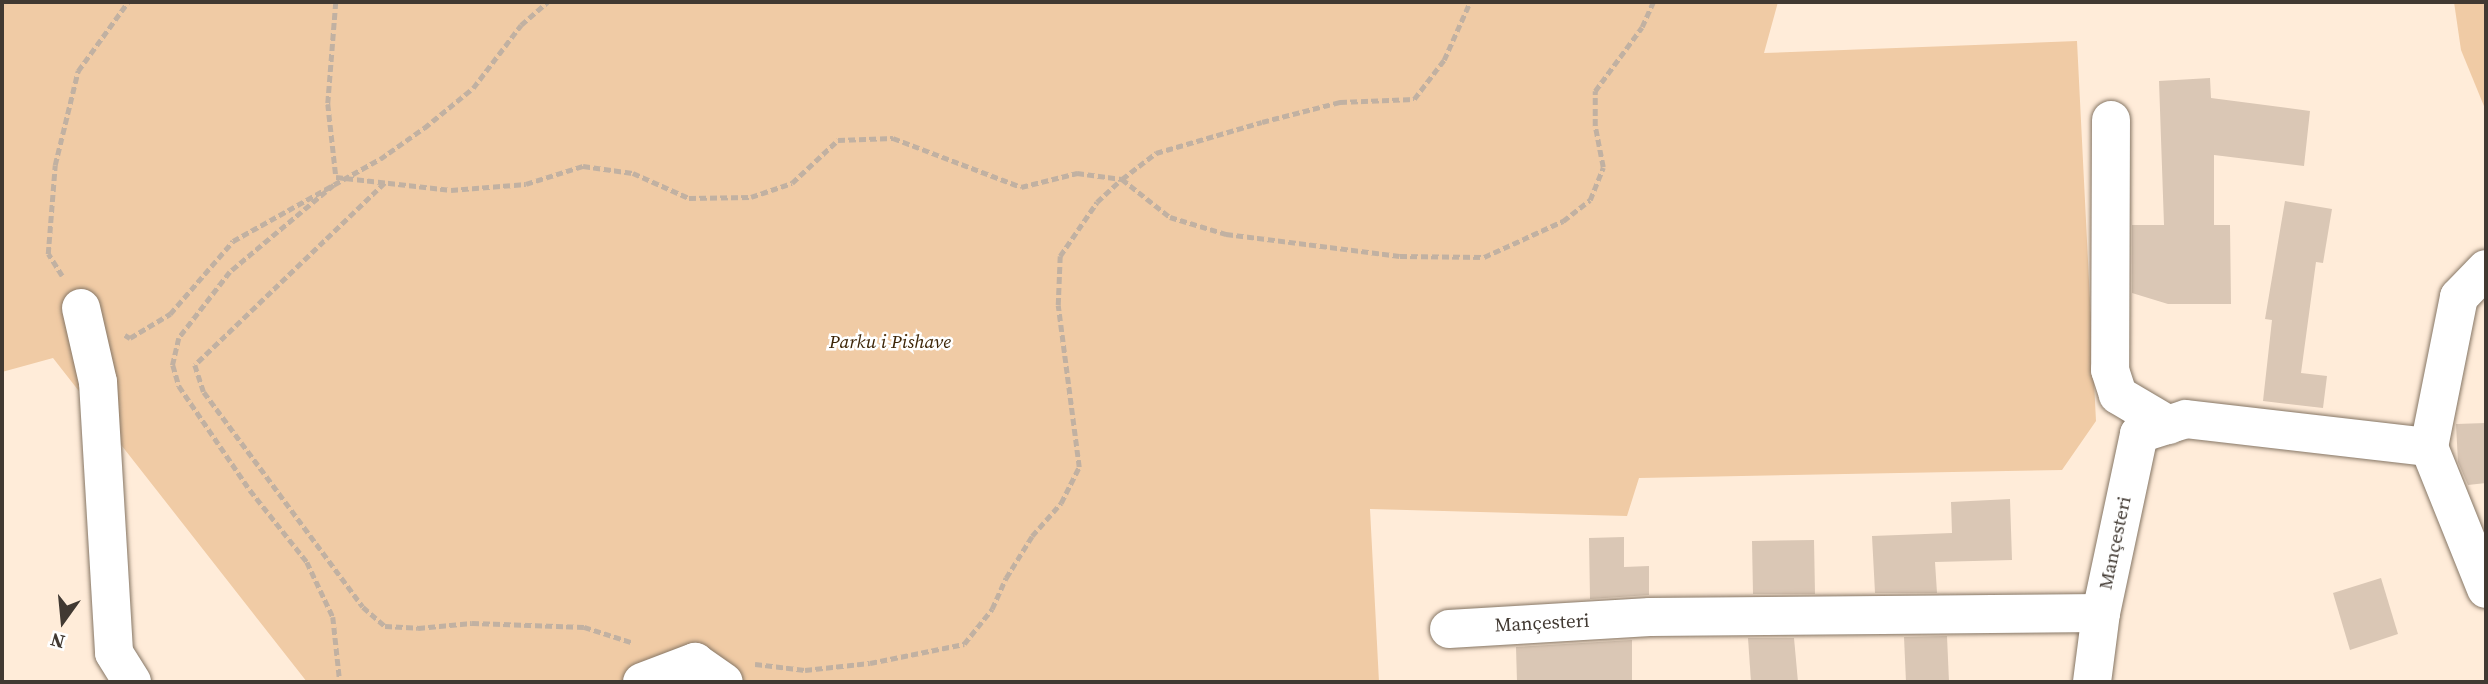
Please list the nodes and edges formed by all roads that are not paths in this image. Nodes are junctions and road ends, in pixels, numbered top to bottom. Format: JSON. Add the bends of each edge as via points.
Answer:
{"nodes":[{"id":1,"x":2112,"y":120,"type":"dead end"},
{"id":2,"x":2486,"y":270,"type":"edge"},
{"id":3,"x":81,"y":308,"type":"road end"},
{"id":4,"x":2168,"y":425,"type":"junction"},
{"id":5,"x":2428,"y":447,"type":"junction"},
{"id":6,"x":2470,"y":501,"type":"edge"},
{"id":7,"x":2486,"y":589,"type":"edge"},
{"id":8,"x":2101,"y":613,"type":"junction"},
{"id":9,"x":1449,"y":629,"type":"dead end"},
{"id":10,"x":723,"y":669,"type":"edge"},
{"id":11,"x":132,"y":682,"type":"edge"},
{"id":12,"x":642,"y":682,"type":"edge"},
{"id":13,"x":2092,"y":682,"type":"edge"}],
"edges":[{"from":1,"to":4,"type":"street","via":[[2110,370],[2118,395]]},
{"from":2,"to":5,"type":"street","via":[[2459,297]]},
{"from":3,"to":11,"type":"street","via":[[98,382],[114,653]]},
{"from":4,"to":5,"type":"street","name":"Mançesteri","via":[[2186,419]]},
{"from":4,"to":8,"type":"street","name":"Mançesteri","via":[[2139,434]]},
{"from":5,"to":6,"type":"street"},
{"from":6,"to":7,"type":"street"},
{"from":8,"to":9,"type":"street","name":"Mançesteri","via":[[1650,617]]},
{"from":8,"to":13,"type":"street"},
{"from":10,"to":12,"type":"street"}]}
